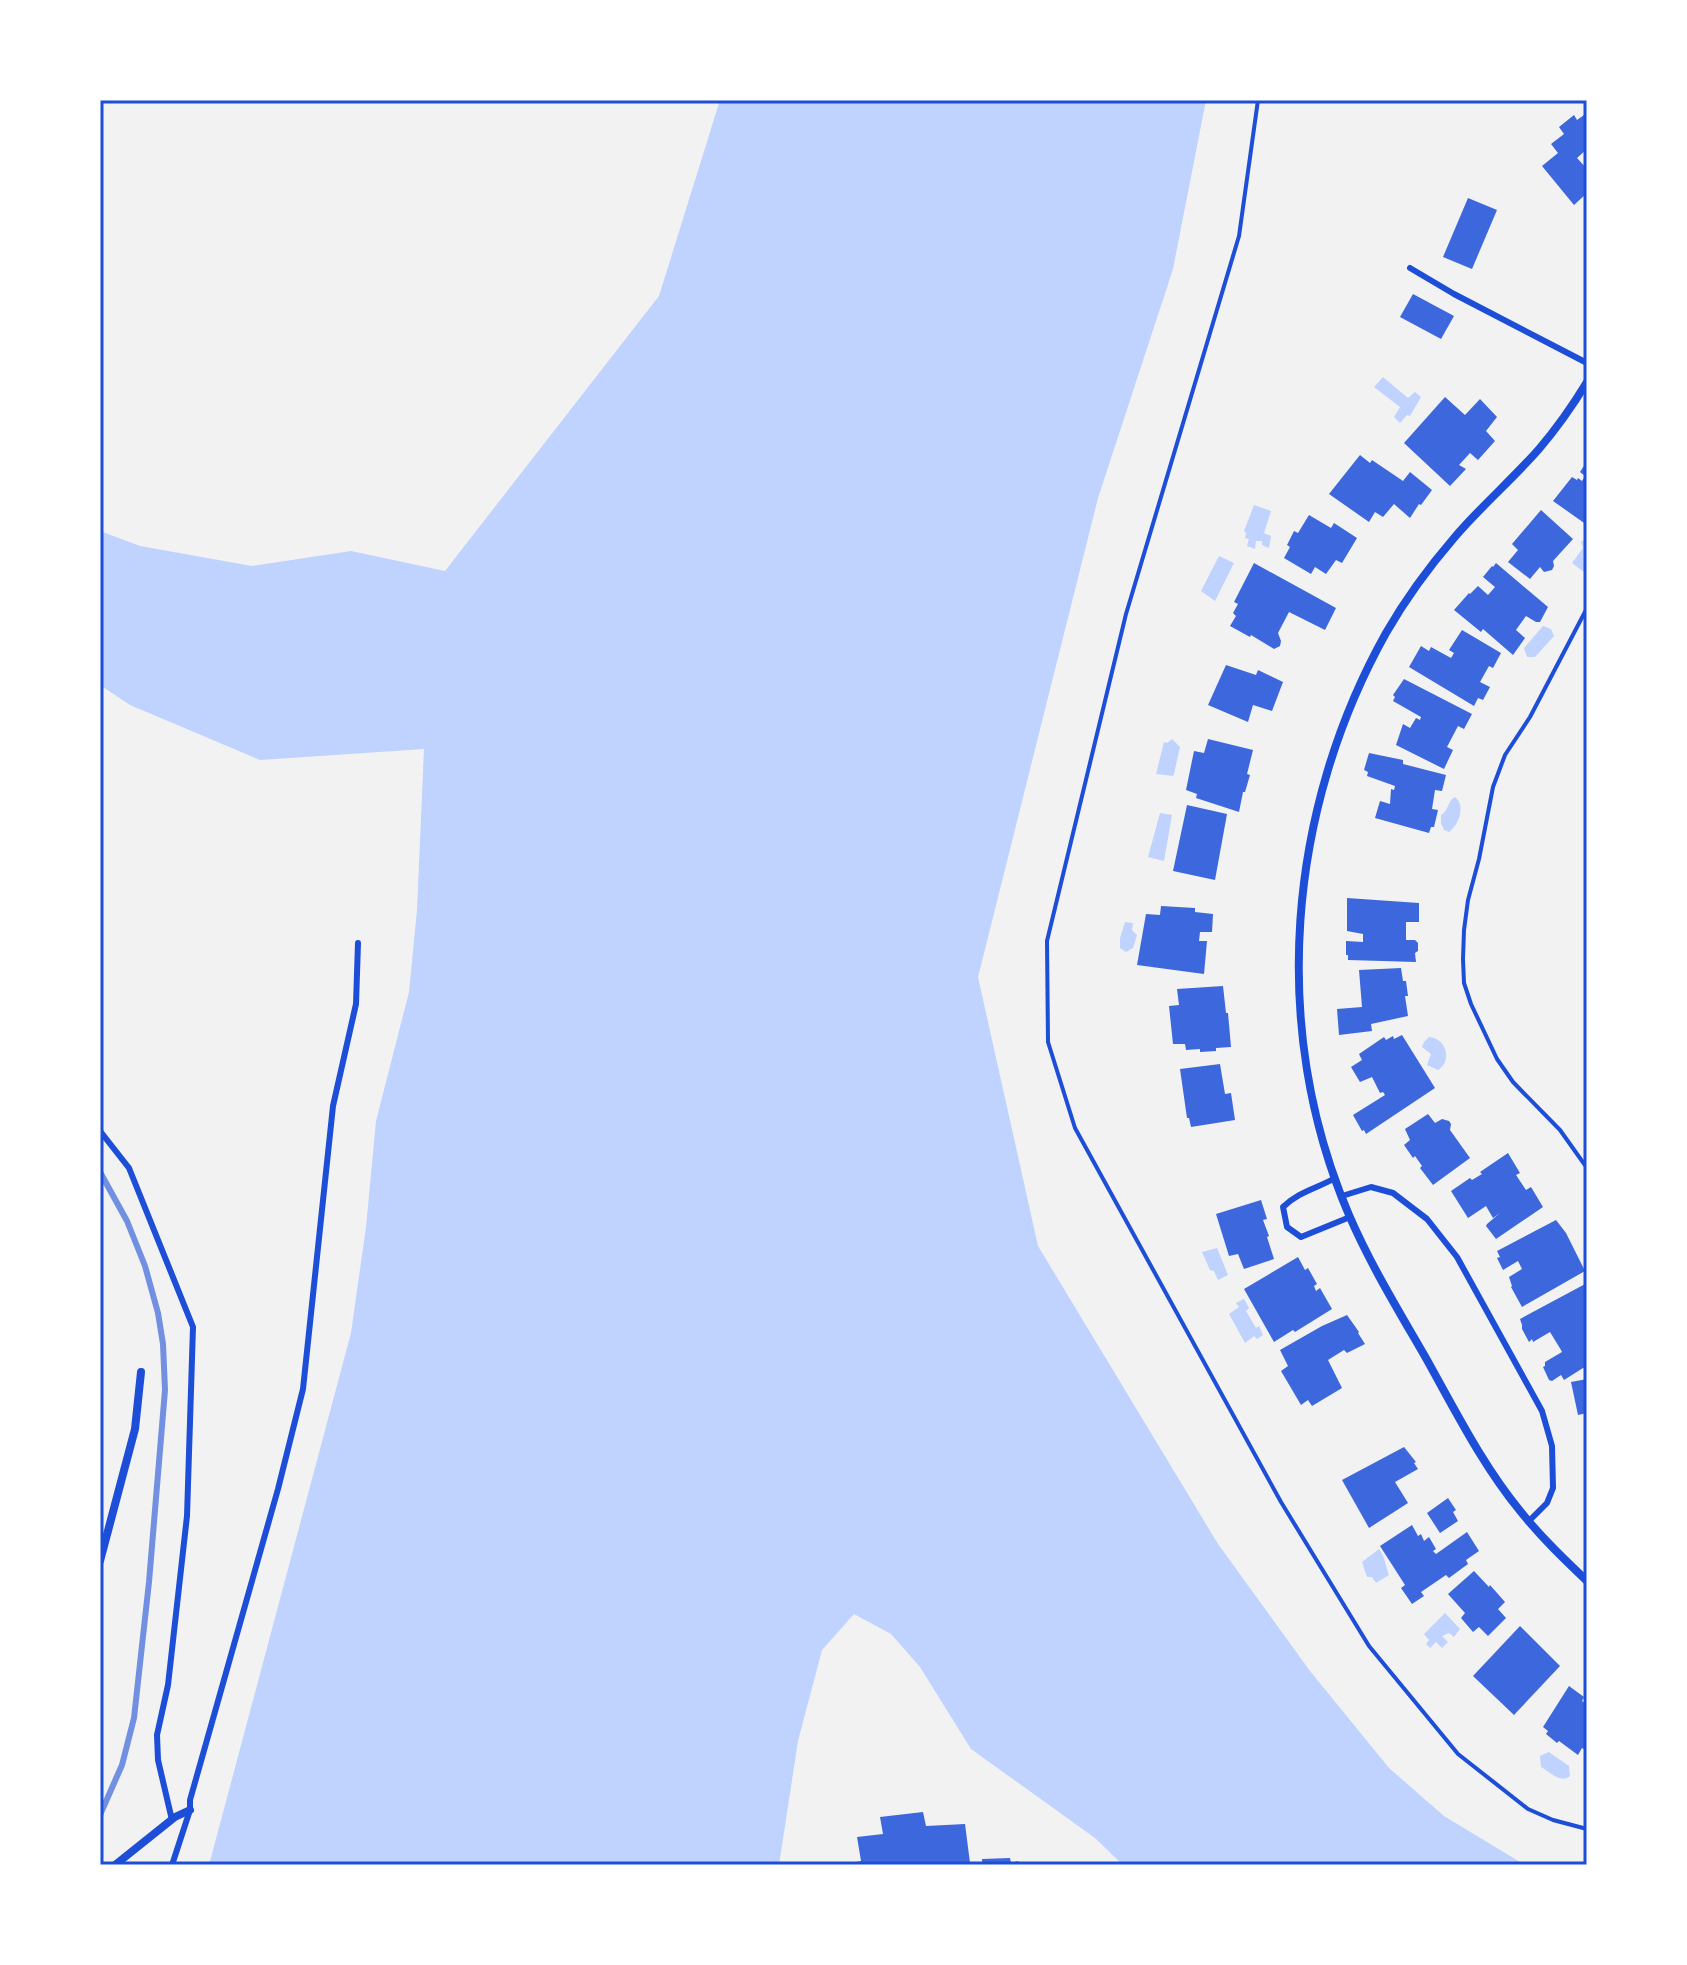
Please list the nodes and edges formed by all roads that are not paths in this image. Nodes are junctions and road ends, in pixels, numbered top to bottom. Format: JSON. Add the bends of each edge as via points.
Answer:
{"nodes":[{"id":1,"x":1410,"y":268,"type":"dead end"},
{"id":2,"x":1587,"y":363,"type":"edge"},
{"id":3,"x":1587,"y":382,"type":"edge"},
{"id":4,"x":358,"y":943,"type":"dead end"},
{"id":5,"x":100,"y":1131,"type":"edge"},
{"id":6,"x":1335,"y":1178,"type":"junction"},
{"id":7,"x":1342,"y":1196,"type":"junction"},
{"id":8,"x":1350,"y":1217,"type":"junction"},
{"id":9,"x":141,"y":1372,"type":"dead end"},
{"id":10,"x":1529,"y":1521,"type":"junction"},
{"id":11,"x":100,"y":1561,"type":"edge"},
{"id":12,"x":1587,"y":1581,"type":"edge"},
{"id":13,"x":190,"y":1810,"type":"junction"},
{"id":14,"x":172,"y":1820,"type":"junction"},
{"id":15,"x":115,"y":1865,"type":"edge"},
{"id":16,"x":172,"y":1865,"type":"edge"}],
"edges":[{"from":1,"to":2,"type":"lane"},
{"from":3,"to":6,"type":"street","via":[[1539,448],[1418,583],[1361,682],[1321,789],[1302,890],[1299,1003],[1316,1116]]},
{"from":4,"to":13,"type":"lane","via":[[356,1004],[333,1106],[303,1389]]},
{"from":5,"to":14,"type":"lane","via":[[129,1168],[193,1327],[187,1516],[168,1685],[157,1735]]},
{"from":6,"to":7,"type":"street"},
{"from":6,"to":8,"type":"lane","via":[[1296,1194],[1283,1207],[1287,1227],[1301,1237]]},
{"from":7,"to":8,"type":"street"},
{"from":7,"to":10,"type":"lane","via":[[1371,1187],[1393,1193],[1427,1219],[1457,1257],[1542,1411],[1552,1446],[1553,1488]]},
{"from":8,"to":10,"type":"street","via":[[1472,1440]]},
{"from":9,"to":11,"type":"street","via":[[135,1429]]},
{"from":10,"to":12,"type":"street"},
{"from":13,"to":14,"type":"street"},
{"from":13,"to":16,"type":"lane"},
{"from":14,"to":15,"type":"street"}]}
